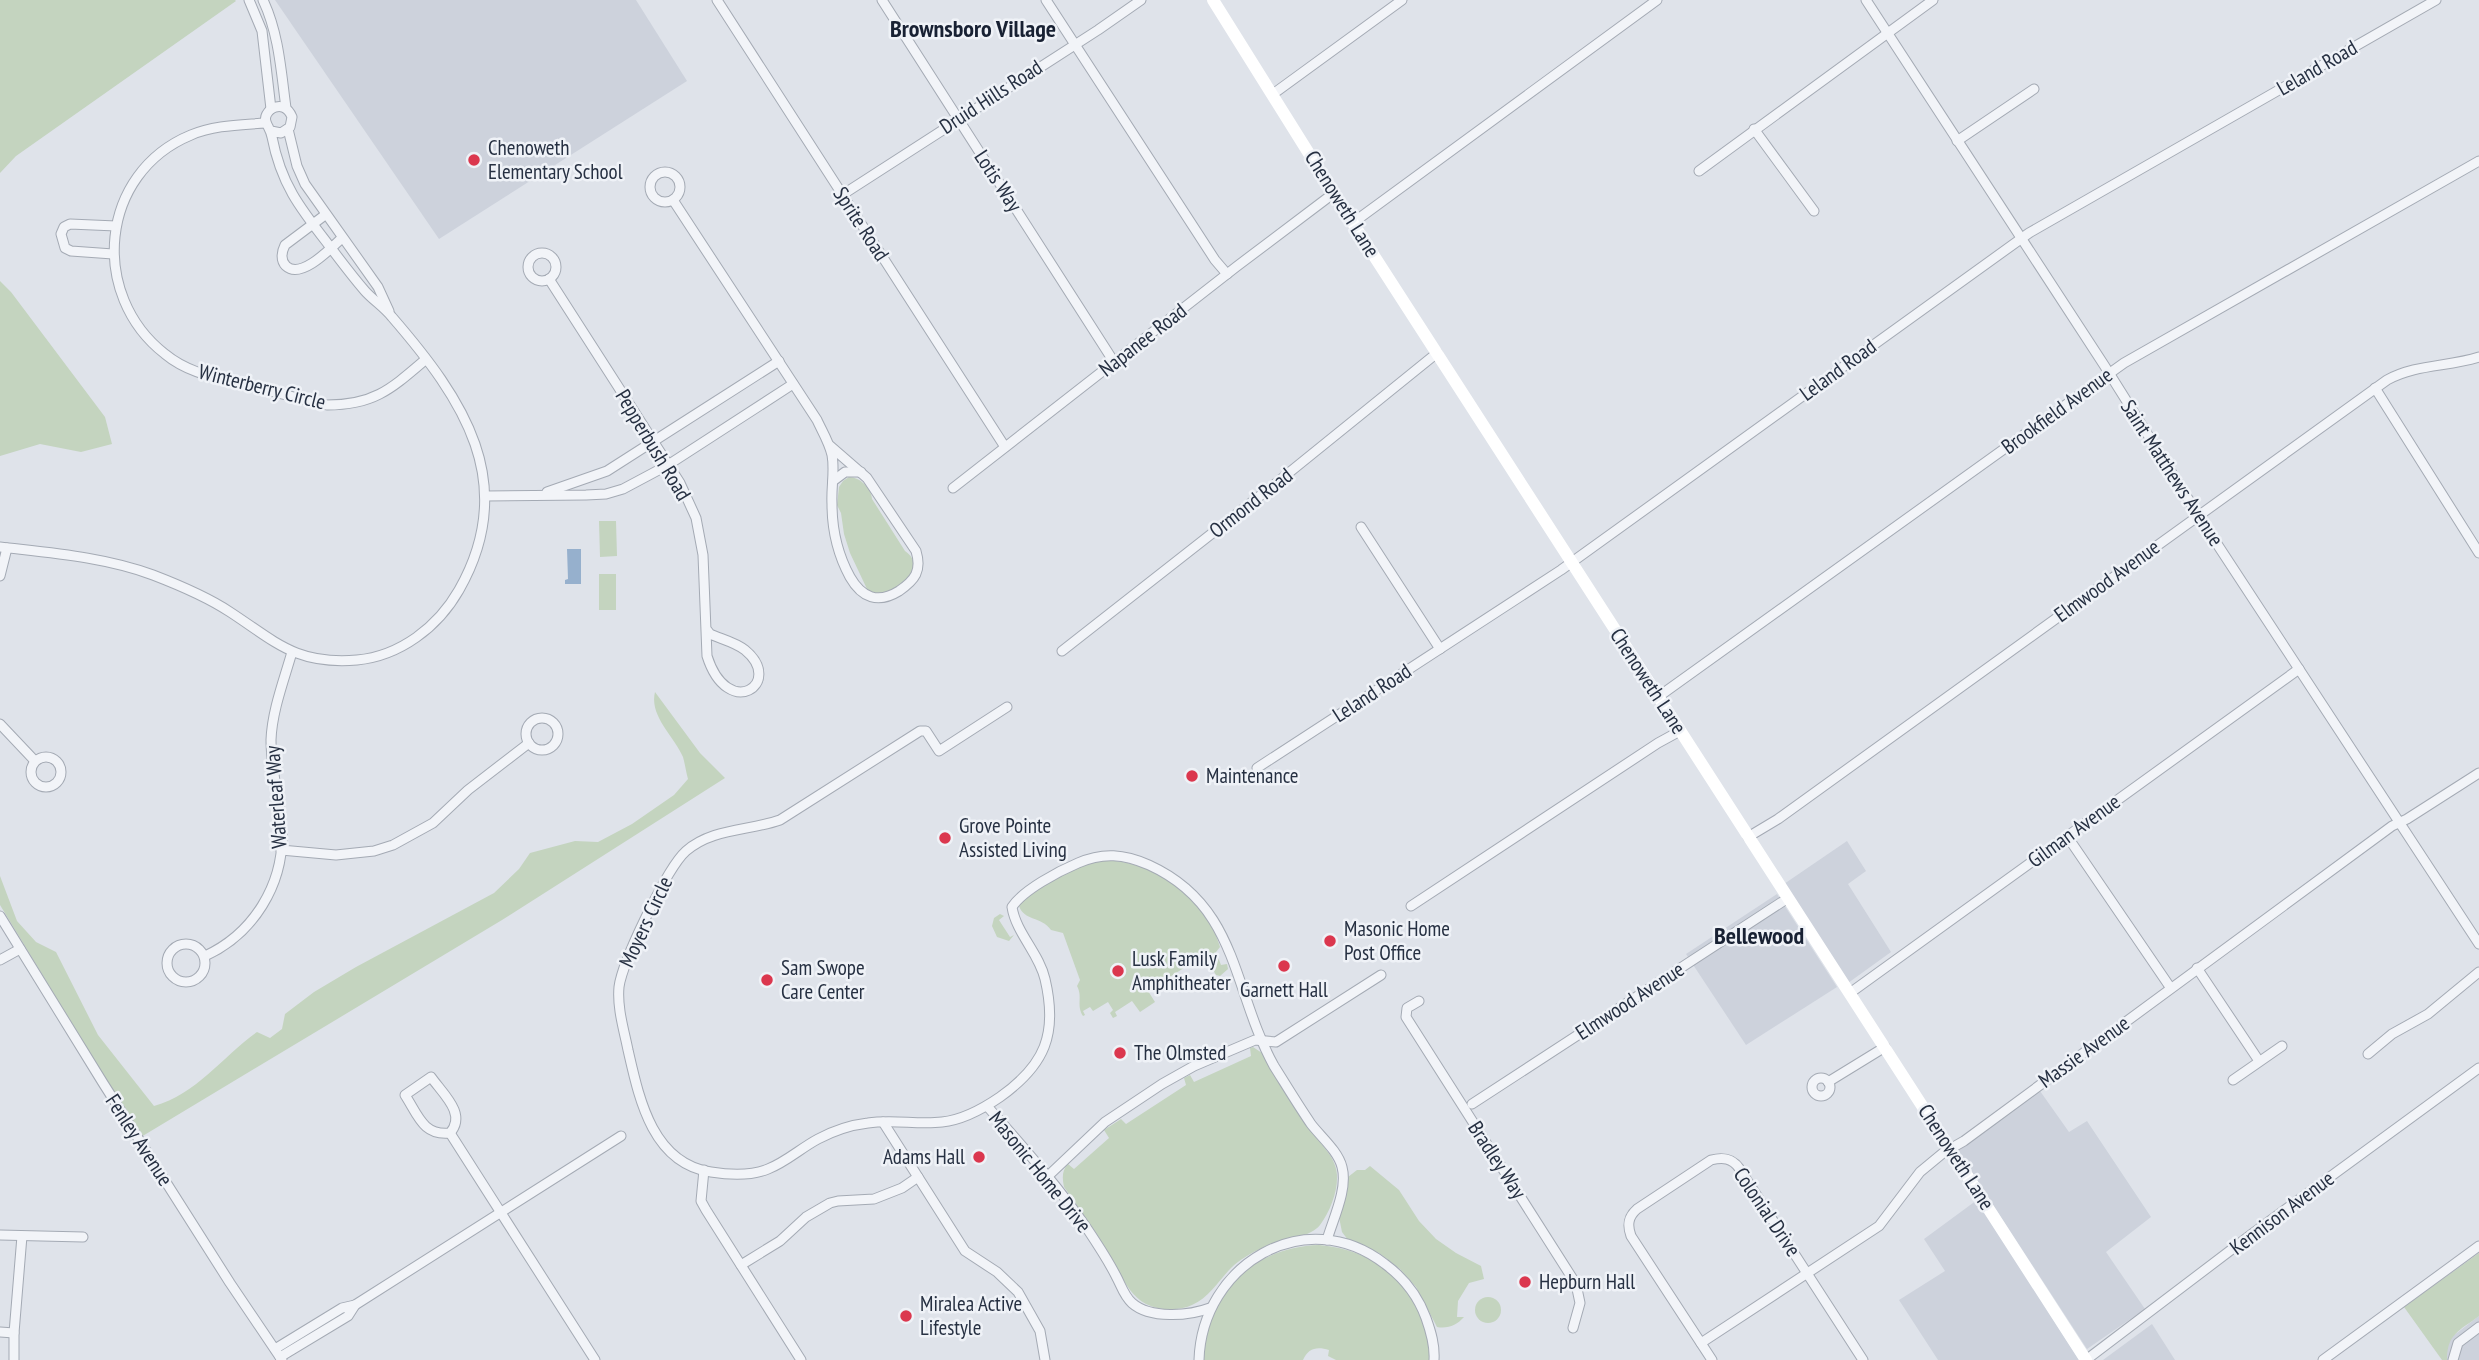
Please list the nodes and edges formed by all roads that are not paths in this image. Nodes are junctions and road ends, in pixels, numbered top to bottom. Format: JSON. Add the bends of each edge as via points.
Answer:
{"nodes":[{"id":1,"x":249,"y":0,"type":"edge"},
{"id":2,"x":263,"y":0,"type":"edge"},
{"id":3,"x":717,"y":0,"type":"edge"},
{"id":4,"x":882,"y":0,"type":"edge"},
{"id":5,"x":1046,"y":0,"type":"edge"},
{"id":6,"x":1141,"y":0,"type":"edge"},
{"id":7,"x":1213,"y":0,"type":"edge"},
{"id":8,"x":1402,"y":0,"type":"edge"},
{"id":9,"x":1657,"y":0,"type":"edge"},
{"id":10,"x":1866,"y":0,"type":"edge"},
{"id":11,"x":1933,"y":0,"type":"edge"},
{"id":12,"x":2436,"y":0,"type":"edge"},
{"id":13,"x":1886,"y":34,"type":"junction"},
{"id":14,"x":1074,"y":44,"type":"junction"},
{"id":15,"x":2034,"y":89,"type":"dead end"},
{"id":16,"x":1273,"y":94,"type":"junction"},
{"id":17,"x":286,"y":108,"type":"junction"},
{"id":18,"x":271,"y":109,"type":"junction"},
{"id":19,"x":958,"y":119,"type":"junction"},
{"id":20,"x":268,"y":127,"type":"junction"},
{"id":21,"x":1754,"y":129,"type":"junction"},
{"id":22,"x":288,"y":130,"type":"junction"},
{"id":23,"x":1957,"y":141,"type":"junction"},
{"id":24,"x":2479,"y":161,"type":"edge"},
{"id":25,"x":1699,"y":171,"type":"dead end"},
{"id":26,"x":1334,"y":193,"type":"junction"},
{"id":27,"x":842,"y":195,"type":"junction"},
{"id":28,"x":673,"y":200,"type":"dead end"},
{"id":29,"x":1814,"y":211,"type":"dead end"},
{"id":30,"x":325,"y":215,"type":"junction"},
{"id":31,"x":1354,"y":222,"type":"junction"},
{"id":32,"x":313,"y":224,"type":"junction"},
{"id":33,"x":116,"y":226,"type":"junction"},
{"id":34,"x":342,"y":238,"type":"junction"},
{"id":35,"x":2021,"y":238,"type":"junction"},
{"id":36,"x":331,"y":248,"type":"junction"},
{"id":37,"x":113,"y":254,"type":"junction"},
{"id":38,"x":1227,"y":274,"type":"junction"},
{"id":39,"x":549,"y":279,"type":"dead end"},
{"id":40,"x":391,"y":316,"type":"junction"},
{"id":41,"x":1437,"y":353,"type":"junction"},
{"id":42,"x":2479,"y":357,"type":"edge"},
{"id":43,"x":425,"y":360,"type":"junction"},
{"id":44,"x":779,"y":361,"type":"junction"},
{"id":45,"x":1114,"y":362,"type":"junction"},
{"id":46,"x":2109,"y":374,"type":"junction"},
{"id":47,"x":793,"y":383,"type":"junction"},
{"id":48,"x":2375,"y":388,"type":"junction"},
{"id":49,"x":654,"y":443,"type":"junction"},
{"id":50,"x":829,"y":445,"type":"junction"},
{"id":51,"x":1005,"y":447,"type":"junction"},
{"id":52,"x":668,"y":465,"type":"junction"},
{"id":53,"x":861,"y":472,"type":"junction"},
{"id":54,"x":833,"y":481,"type":"junction"},
{"id":55,"x":953,"y":488,"type":"dead end"},
{"id":56,"x":539,"y":495,"type":"junction"},
{"id":57,"x":486,"y":496,"type":"junction"},
{"id":58,"x":2199,"y":516,"type":"junction"},
{"id":59,"x":1361,"y":527,"type":"dead end"},
{"id":60,"x":3,"y":548,"type":"edge"},
{"id":61,"x":2479,"y":553,"type":"edge"},
{"id":62,"x":1571,"y":562,"type":"junction"},
{"id":63,"x":0,"y":576,"type":"edge"},
{"id":64,"x":707,"y":629,"type":"junction"},
{"id":65,"x":1440,"y":649,"type":"junction"},
{"id":66,"x":1062,"y":651,"type":"dead end"},
{"id":67,"x":292,"y":652,"type":"junction"},
{"id":68,"x":2300,"y":669,"type":"junction"},
{"id":69,"x":1658,"y":697,"type":"junction"},
{"id":70,"x":1007,"y":707,"type":"dead end"},
{"id":71,"x":0,"y":724,"type":"edge"},
{"id":72,"x":1680,"y":731,"type":"junction"},
{"id":73,"x":529,"y":743,"type":"dead end"},
{"id":74,"x":35,"y":761,"type":"dead end"},
{"id":75,"x":1257,"y":768,"type":"dead end"},
{"id":76,"x":2479,"y":773,"type":"edge"},
{"id":77,"x":2399,"y":822,"type":"junction"},
{"id":78,"x":2067,"y":836,"type":"junction"},
{"id":79,"x":1748,"y":837,"type":"junction"},
{"id":80,"x":281,"y":850,"type":"junction"},
{"id":81,"x":1788,"y":898,"type":"junction"},
{"id":82,"x":1411,"y":906,"type":"dead end"},
{"id":83,"x":0,"y":916,"type":"edge"},
{"id":84,"x":2479,"y":944,"type":"edge"},
{"id":85,"x":20,"y":949,"type":"junction"},
{"id":86,"x":205,"y":957,"type":"junction"},
{"id":87,"x":0,"y":960,"type":"edge"},
{"id":88,"x":2197,"y":968,"type":"junction"},
{"id":89,"x":2479,"y":972,"type":"edge"},
{"id":90,"x":1381,"y":975,"type":"dead end"},
{"id":91,"x":2170,"y":987,"type":"junction"},
{"id":92,"x":1850,"y":993,"type":"junction"},
{"id":93,"x":1419,"y":1001,"type":"dead end"},
{"id":94,"x":1263,"y":1041,"type":"junction"},
{"id":95,"x":2282,"y":1046,"type":"dead end"},
{"id":96,"x":1885,"y":1047,"type":"junction"},
{"id":97,"x":2368,"y":1054,"type":"dead end"},
{"id":98,"x":2259,"y":1061,"type":"junction"},
{"id":99,"x":2479,"y":1068,"type":"edge"},
{"id":100,"x":2233,"y":1080,"type":"dead end"},
{"id":101,"x":1828,"y":1082,"type":"dead end"},
{"id":102,"x":1472,"y":1104,"type":"dead end"},
{"id":103,"x":987,"y":1106,"type":"junction"},
{"id":104,"x":883,"y":1122,"type":"junction"},
{"id":105,"x":450,"y":1133,"type":"junction"},
{"id":106,"x":621,"y":1136,"type":"dead end"},
{"id":107,"x":1950,"y":1149,"type":"junction"},
{"id":108,"x":704,"y":1170,"type":"junction"},
{"id":109,"x":1048,"y":1176,"type":"junction"},
{"id":110,"x":918,"y":1177,"type":"junction"},
{"id":111,"x":501,"y":1213,"type":"junction"},
{"id":112,"x":0,"y":1235,"type":"edge"},
{"id":113,"x":22,"y":1236,"type":"junction"},
{"id":114,"x":83,"y":1237,"type":"dead end"},
{"id":115,"x":1326,"y":1240,"type":"junction"},
{"id":116,"x":2479,"y":1245,"type":"edge"},
{"id":117,"x":741,"y":1265,"type":"junction"},
{"id":118,"x":1808,"y":1273,"type":"junction"},
{"id":119,"x":1209,"y":1308,"type":"junction"},
{"id":120,"x":1573,"y":1328,"type":"dead end"},
{"id":121,"x":2479,"y":1328,"type":"edge"},
{"id":122,"x":0,"y":1332,"type":"edge"},
{"id":123,"x":14,"y":1333,"type":"junction"},
{"id":124,"x":1701,"y":1343,"type":"junction"},
{"id":125,"x":279,"y":1355,"type":"edge"},
{"id":126,"x":14,"y":1360,"type":"edge"},
{"id":127,"x":595,"y":1360,"type":"edge"},
{"id":128,"x":801,"y":1360,"type":"edge"},
{"id":129,"x":1045,"y":1360,"type":"edge"},
{"id":130,"x":1199,"y":1360,"type":"edge"},
{"id":131,"x":1434,"y":1360,"type":"edge"},
{"id":132,"x":1712,"y":1360,"type":"edge"},
{"id":133,"x":1863,"y":1360,"type":"edge"},
{"id":134,"x":2086,"y":1360,"type":"edge"},
{"id":135,"x":2323,"y":1360,"type":"edge"},
{"id":136,"x":2453,"y":1360,"type":"edge"}],
"edges":[{"from":1,"to":18,"type":"street","via":[[262,31]]},
{"from":2,"to":17,"type":"street","via":[[279,53]]},
{"from":3,"to":27,"type":"street","name":"Sprite Road"},
{"from":4,"to":19,"type":"street","name":"Lotis Way"},
{"from":5,"to":14,"type":"street"},
{"from":6,"to":14,"type":"street","name":"Druid Hills Road"},
{"from":7,"to":16,"type":"main road","name":"Chenoweth Lane"},
{"from":8,"to":16,"type":"street"},
{"from":9,"to":31,"type":"street"},
{"from":10,"to":13,"type":"street","name":"Saint Matthews Avenue"},
{"from":11,"to":13,"type":"street"},
{"from":12,"to":35,"type":"street","name":"Leland Road"},
{"from":13,"to":21,"type":"street"},
{"from":13,"to":23,"type":"street","name":"Saint Matthews Avenue"},
{"from":14,"to":19,"type":"street","name":"Druid Hills Road"},
{"from":14,"to":38,"type":"street"},
{"from":15,"to":23,"type":"street"},
{"from":16,"to":26,"type":"main road","name":"Chenoweth Lane"},
{"from":17,"to":18,"type":"street"},
{"from":17,"to":22,"type":"street","via":[[292,117]]},
{"from":18,"to":20,"type":"street","via":[[265,117]]},
{"from":19,"to":27,"type":"street","name":"Druid Hills Road"},
{"from":19,"to":45,"type":"street","name":"Lotis Way"},
{"from":20,"to":22,"type":"street","via":[[281,133]]},
{"from":20,"to":32,"type":"street","via":[[285,183]]},
{"from":20,"to":33,"type":"street","name":"Winterberry Circle","via":[[203,131],[167,149],[137,179]]},
{"from":21,"to":25,"type":"street"},
{"from":21,"to":29,"type":"street"},
{"from":22,"to":30,"type":"street","via":[[297,166]]},
{"from":23,"to":35,"type":"street","name":"Saint Matthews Avenue"},
{"from":24,"to":46,"type":"street","name":"Brookfield Avenue"},
{"from":26,"to":31,"type":"main road","name":"Chenoweth Lane"},
{"from":26,"to":38,"type":"street","name":"Napanee Road"},
{"from":27,"to":51,"type":"street","name":"Sprite Road"},
{"from":28,"to":44,"type":"street"},
{"from":30,"to":32,"type":"street"},
{"from":30,"to":34,"type":"street"},
{"from":31,"to":41,"type":"main road","name":"Chenoweth Lane"},
{"from":32,"to":36,"type":"street"},
{"from":32,"to":36,"type":"street","via":[[285,245],[282,258],[286,266],[301,270]]},
{"from":33,"to":37,"type":"street","name":"Winterberry Circle"},
{"from":33,"to":37,"type":"street","via":[[70,224],[61,234],[65,248],[71,251]]},
{"from":34,"to":36,"type":"street"},
{"from":34,"to":40,"type":"street","via":[[378,287]]},
{"from":35,"to":46,"type":"street","name":"Saint Matthews Avenue"},
{"from":35,"to":62,"type":"street","name":"Leland Road"},
{"from":36,"to":40,"type":"street"},
{"from":37,"to":43,"type":"street","name":"Winterberry Circle","via":[[121,296],[137,326],[163,353],[200,374],[327,405],[349,405],[379,395]]},
{"from":38,"to":45,"type":"street","name":"Napanee Road"},
{"from":39,"to":49,"type":"street","name":"Pepperbush Road"},
{"from":40,"to":43,"type":"street"},
{"from":41,"to":62,"type":"main road","name":"Chenoweth Lane"},
{"from":41,"to":66,"type":"street","name":"Ormond Road"},
{"from":42,"to":48,"type":"street","name":"Elmwood Avenue","via":[[2407,371]]},
{"from":43,"to":57,"type":"street","via":[[466,422]]},
{"from":44,"to":47,"type":"street"},
{"from":44,"to":49,"type":"street"},
{"from":45,"to":51,"type":"street","name":"Napanee Road"},
{"from":46,"to":58,"type":"street","name":"Saint Matthews Avenue"},
{"from":46,"to":69,"type":"street","name":"Brookfield Avenue"},
{"from":47,"to":50,"type":"street"},
{"from":47,"to":52,"type":"street"},
{"from":48,"to":58,"type":"street","name":"Elmwood Avenue"},
{"from":48,"to":61,"type":"street"},
{"from":49,"to":52,"type":"street","name":"Pepperbush Road"},
{"from":49,"to":56,"type":"street","via":[[607,471]]},
{"from":50,"to":53,"type":"street"},
{"from":50,"to":54,"type":"street"},
{"from":51,"to":55,"type":"street","name":"Napanee Road"},
{"from":52,"to":56,"type":"street","via":[[606,494]]},
{"from":52,"to":64,"type":"street","name":"Pepperbush Road","via":[[696,518]]},
{"from":53,"to":54,"type":"street","via":[[845,472]]},
{"from":53,"to":54,"type":"street","via":[[919,559],[912,582],[888,597],[869,598],[851,578],[835,532]]},
{"from":56,"to":57,"type":"street"},
{"from":57,"to":67,"type":"street","via":[[474,562],[451,603],[428,629],[398,648],[362,659],[327,660]]},
{"from":58,"to":68,"type":"street","name":"Saint Matthews Avenue"},
{"from":58,"to":79,"type":"street","name":"Elmwood Avenue"},
{"from":59,"to":65,"type":"street"},
{"from":60,"to":63,"type":"street"},
{"from":60,"to":67,"type":"street","via":[[88,558],[149,574],[229,611]]},
{"from":62,"to":65,"type":"street","name":"Leland Road"},
{"from":62,"to":69,"type":"main road","name":"Chenoweth Lane"},
{"from":64,"to":64,"type":"street","name":"Pepperbush Road","via":[[707,656],[715,674],[730,689],[750,692],[758,676],[749,653]]},
{"from":65,"to":75,"type":"street","name":"Leland Road"},
{"from":67,"to":80,"type":"street","name":"Waterleaf Way","via":[[271,740]]},
{"from":68,"to":77,"type":"street","name":"Saint Matthews Avenue"},
{"from":68,"to":78,"type":"street","name":"Gilman Avenue"},
{"from":69,"to":72,"type":"main road","name":"Chenoweth Lane"},
{"from":70,"to":108,"type":"street","name":"Moyers Circle","via":[[939,751],[926,731],[920,731],[780,820],[702,839],[670,868],[625,965],[618,991],[620,1010],[648,1121],[680,1161]]},
{"from":71,"to":74,"type":"street"},
{"from":72,"to":79,"type":"main road","name":"Chenoweth Lane"},
{"from":72,"to":82,"type":"street"},
{"from":73,"to":80,"type":"street","via":[[433,823],[393,845],[336,855]]},
{"from":76,"to":77,"type":"street","name":"Massie Avenue"},
{"from":77,"to":84,"type":"street","name":"Saint Matthews Avenue"},
{"from":77,"to":88,"type":"street","name":"Massie Avenue"},
{"from":78,"to":91,"type":"street"},
{"from":78,"to":92,"type":"street","name":"Gilman Avenue"},
{"from":79,"to":81,"type":"main road","name":"Chenoweth Lane"},
{"from":80,"to":86,"type":"street","name":"Waterleaf Way","via":[[276,876],[259,911],[234,939]]},
{"from":81,"to":92,"type":"main road","name":"Chenoweth Lane"},
{"from":81,"to":102,"type":"street","name":"Elmwood Avenue"},
{"from":83,"to":85,"type":"street","name":"Fenley Avenue"},
{"from":85,"to":87,"type":"street"},
{"from":85,"to":125,"type":"street","name":"Fenley Avenue"},
{"from":86,"to":86,"type":"street","name":"Waterleaf Way","via":[[194,946],[179,945],[168,955],[168,970],[178,981],[193,982],[204,971]]},
{"from":88,"to":91,"type":"street","name":"Massie Avenue"},
{"from":88,"to":98,"type":"street"},
{"from":89,"to":97,"type":"street"},
{"from":90,"to":94,"type":"street","via":[[1276,1042]]},
{"from":91,"to":107,"type":"street","name":"Massie Avenue"},
{"from":92,"to":96,"type":"main road","name":"Chenoweth Lane"},
{"from":93,"to":120,"type":"street","name":"Bradley Way","via":[[1408,1008],[1406,1017],[1576,1284],[1580,1303]]},
{"from":94,"to":103,"type":"street","name":"Masonic Home Drive","via":[[1229,949],[1198,898],[1174,877],[1135,859],[1092,857],[1019,898],[1012,907],[1040,963],[1049,1026],[1033,1068]]},
{"from":94,"to":109,"type":"street","via":[[1225,1051],[1153,1089],[1105,1122]]},
{"from":94,"to":115,"type":"street","name":"Masonic Home Drive","via":[[1292,1094],[1342,1167],[1341,1191]]},
{"from":95,"to":98,"type":"street"},
{"from":96,"to":101,"type":"street"},
{"from":96,"to":107,"type":"main road","name":"Chenoweth Lane"},
{"from":98,"to":100,"type":"street"},
{"from":99,"to":134,"type":"street","name":"Kennison Avenue"},
{"from":103,"to":104,"type":"street","name":"Moyers Circle","via":[[941,1123]]},
{"from":103,"to":109,"type":"street","name":"Masonic Home Drive"},
{"from":104,"to":108,"type":"street","name":"Moyers Circle","via":[[838,1130],[767,1169],[738,1174]]},
{"from":104,"to":110,"type":"street"},
{"from":105,"to":105,"type":"street","via":[[457,1125],[457,1114],[431,1077],[405,1095],[428,1131]]},
{"from":105,"to":111,"type":"street"},
{"from":106,"to":111,"type":"street"},
{"from":107,"to":118,"type":"street","name":"Massie Avenue","via":[[1920,1172],[1879,1226]]},
{"from":107,"to":134,"type":"main road","name":"Chenoweth Lane"},
{"from":108,"to":117,"type":"street","via":[[701,1201]]},
{"from":109,"to":119,"type":"street","name":"Masonic Home Drive","via":[[1087,1227],[1132,1303],[1154,1313]]},
{"from":110,"to":117,"type":"street","via":[[874,1199],[830,1203]]},
{"from":110,"to":129,"type":"street","via":[[965,1251],[1018,1292],[1040,1331]]},
{"from":111,"to":125,"type":"street","via":[[355,1305],[348,1316]]},
{"from":111,"to":127,"type":"street"},
{"from":112,"to":113,"type":"street"},
{"from":113,"to":114,"type":"street"},
{"from":113,"to":123,"type":"street"},
{"from":115,"to":119,"type":"street","via":[[1295,1241],[1253,1258],[1221,1289]]},
{"from":115,"to":131,"type":"street","via":[[1370,1254],[1404,1280],[1421,1306]]},
{"from":116,"to":135,"type":"street"},
{"from":117,"to":128,"type":"street"},
{"from":118,"to":124,"type":"street","name":"Massie Avenue"},
{"from":118,"to":124,"type":"street","name":"Colonial Drive","via":[[1739,1168],[1730,1159],[1711,1160],[1634,1211],[1629,1224],[1631,1236]]},
{"from":118,"to":133,"type":"street","name":"Colonial Drive"},
{"from":119,"to":130,"type":"street"},
{"from":121,"to":136,"type":"street","via":[[2458,1343]]},
{"from":122,"to":123,"type":"street"},
{"from":123,"to":126,"type":"street"},
{"from":124,"to":132,"type":"street"}]}
